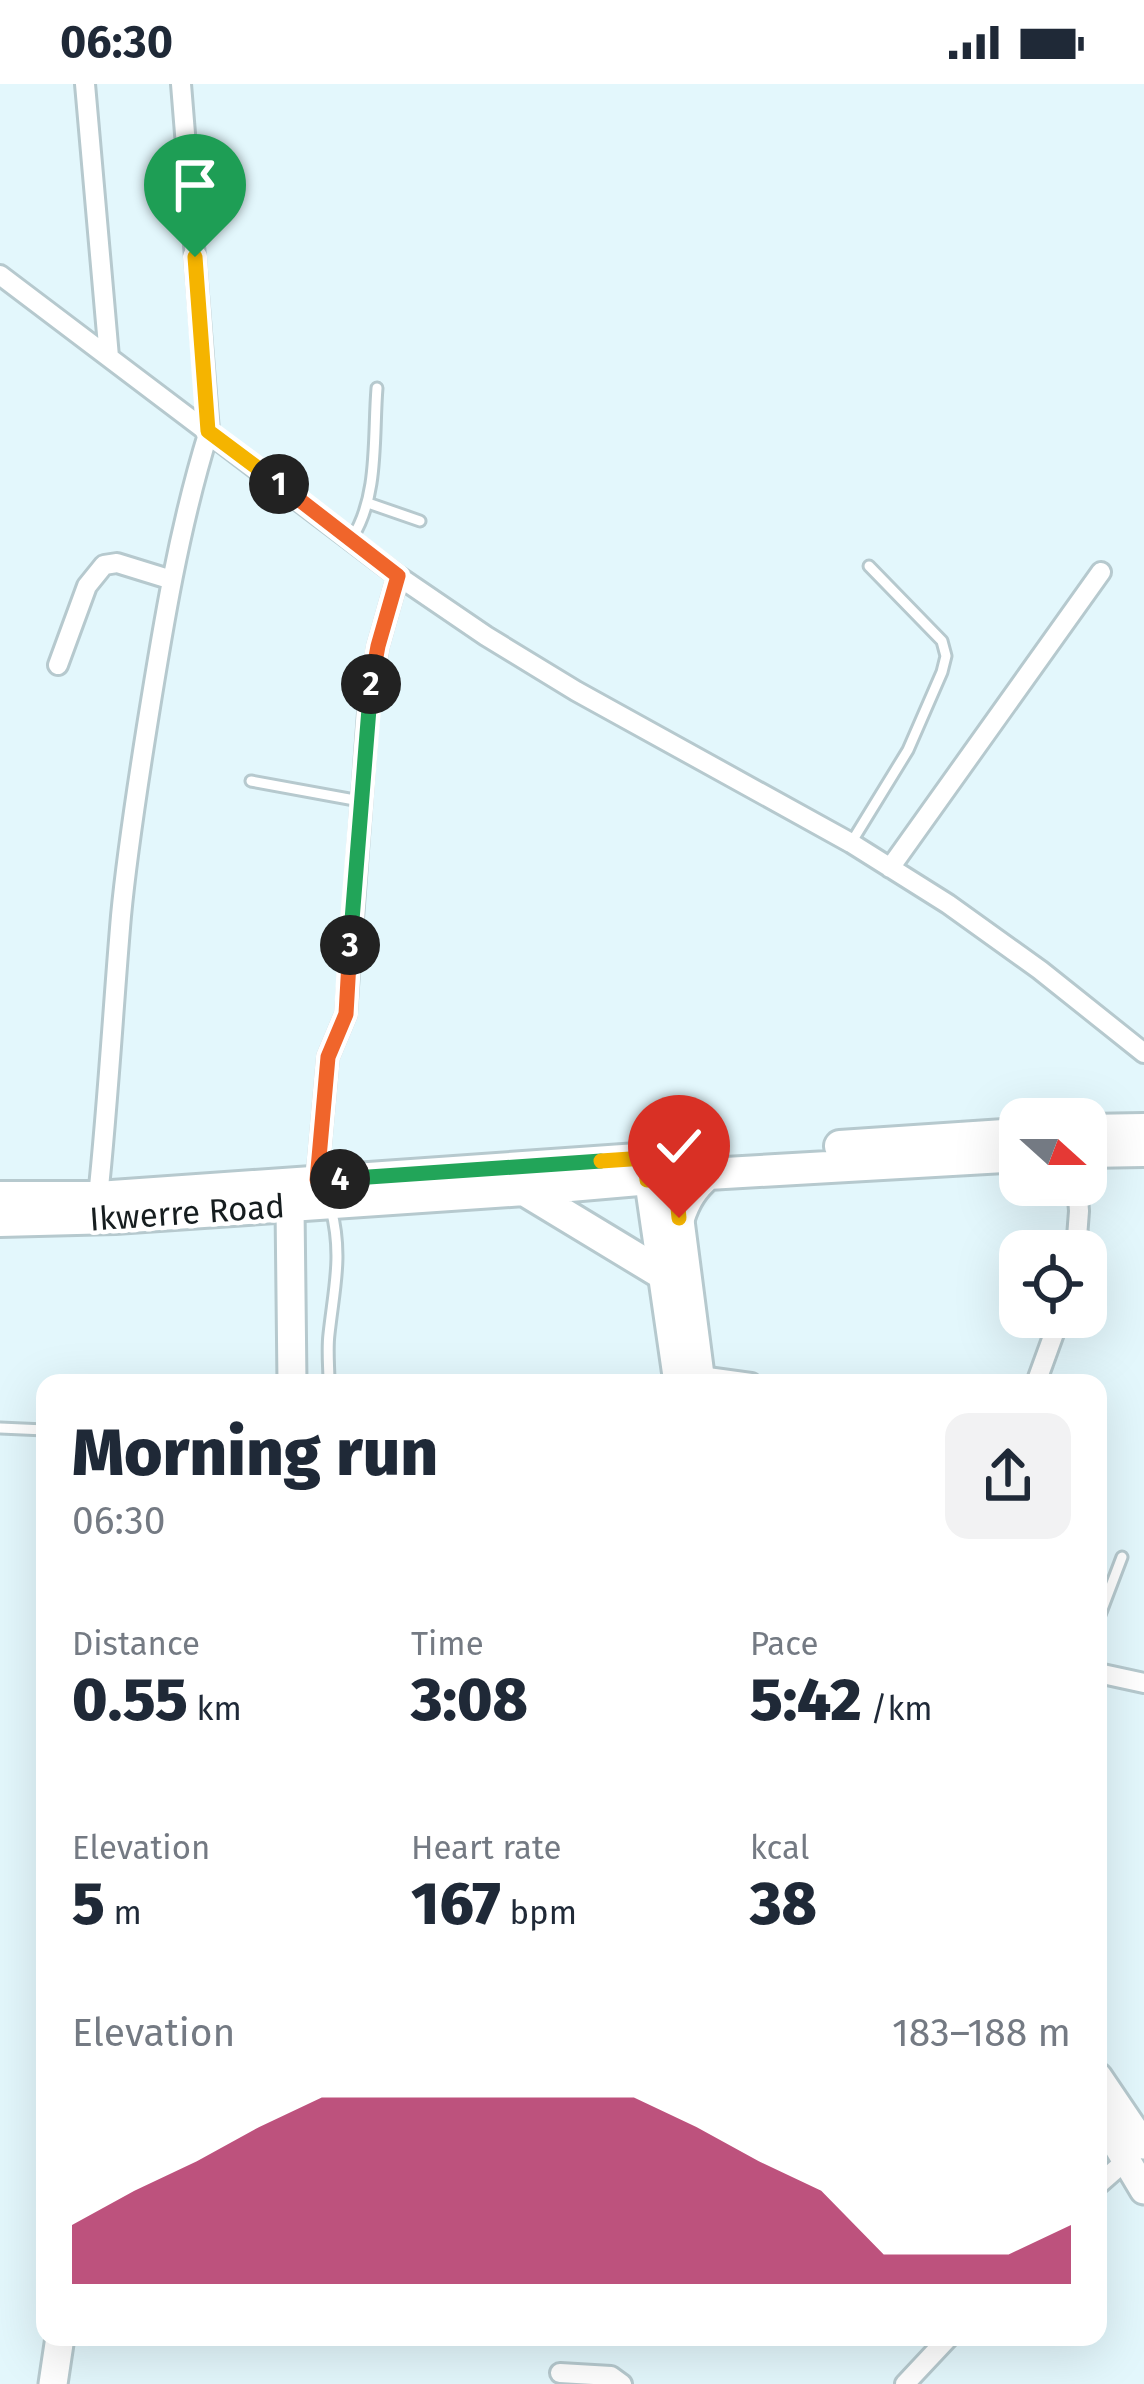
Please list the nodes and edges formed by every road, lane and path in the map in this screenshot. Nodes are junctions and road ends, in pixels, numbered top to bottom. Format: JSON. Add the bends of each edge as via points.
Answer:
{"nodes":[{"id":1,"x":85,"y":84,"type":"edge"},
{"id":2,"x":181,"y":84,"type":"edge"},
{"id":3,"x":0,"y":275,"type":"edge"},
{"id":4,"x":110,"y":357,"type":"junction"},
{"id":5,"x":377,"y":388,"type":"dead end"},
{"id":6,"x":208,"y":431,"type":"junction"},
{"id":7,"x":368,"y":503,"type":"junction"},
{"id":8,"x":419,"y":521,"type":"dead end"},
{"id":9,"x":352,"y":538,"type":"junction"},
{"id":10,"x":869,"y":566,"type":"dead end"},
{"id":11,"x":1101,"y":572,"type":"dead end"},
{"id":12,"x":398,"y":576,"type":"junction"},
{"id":13,"x":172,"y":580,"type":"junction"},
{"id":14,"x":58,"y":664,"type":"dead end"},
{"id":15,"x":250,"y":781,"type":"dead end"},
{"id":16,"x":360,"y":801,"type":"junction"},
{"id":17,"x":851,"y":844,"type":"junction"},
{"id":18,"x":890,"y":868,"type":"junction"},
{"id":19,"x":1144,"y":1053,"type":"edge"},
{"id":20,"x":1107,"y":1130,"type":"edge"},
{"id":21,"x":1144,"y":1130,"type":"edge"},
{"id":22,"x":999,"y":1136,"type":"edge"},
{"id":23,"x":1144,"y":1151,"type":"edge"},
{"id":24,"x":1107,"y":1152,"type":"edge"},
{"id":25,"x":999,"y":1157,"type":"edge"},
{"id":26,"x":661,"y":1168,"type":"junction"},
{"id":27,"x":708,"y":1174,"type":"junction"},
{"id":28,"x":0,"y":1188,"type":"edge"},
{"id":29,"x":524,"y":1190,"type":"junction"},
{"id":30,"x":324,"y":1192,"type":"junction"},
{"id":31,"x":95,"y":1197,"type":"junction"},
{"id":32,"x":0,"y":1198,"type":"edge"},
{"id":33,"x":290,"y":1207,"type":"junction"},
{"id":34,"x":679,"y":1218,"type":"junction"},
{"id":35,"x":0,"y":1224,"type":"edge"},
{"id":36,"x":661,"y":1273,"type":"junction"},
{"id":37,"x":1052,"y":1338,"type":"edge"},
{"id":38,"x":292,"y":1374,"type":"edge"},
{"id":39,"x":329,"y":1374,"type":"edge"},
{"id":40,"x":691,"y":1374,"type":"edge"},
{"id":41,"x":692,"y":1374,"type":"edge"},
{"id":42,"x":1039,"y":1374,"type":"edge"},
{"id":43,"x":0,"y":1428,"type":"edge"},
{"id":44,"x":36,"y":1430,"type":"edge"},
{"id":45,"x":1122,"y":1557,"type":"dead end"},
{"id":46,"x":1107,"y":1596,"type":"edge"},
{"id":47,"x":1107,"y":1675,"type":"edge"},
{"id":48,"x":1144,"y":1683,"type":"edge"},
{"id":49,"x":1107,"y":2091,"type":"edge"},
{"id":50,"x":1107,"y":2119,"type":"edge"},
{"id":51,"x":1139,"y":2142,"type":"edge"},
{"id":52,"x":1107,"y":2176,"type":"edge"},
{"id":53,"x":1144,"y":2190,"type":"edge"},
{"id":54,"x":59,"y":2346,"type":"edge"},
{"id":55,"x":941,"y":2346,"type":"edge"},
{"id":56,"x":560,"y":2374,"type":"dead end"},
{"id":57,"x":53,"y":2384,"type":"edge"},
{"id":58,"x":622,"y":2384,"type":"edge"},
{"id":59,"x":905,"y":2384,"type":"edge"}],
"edges":[{"from":1,"to":4,"type":"street"},
{"from":2,"to":6,"type":"street"},
{"from":3,"to":4,"type":"street"},
{"from":4,"to":6,"type":"street"},
{"from":5,"to":7,"type":"lane"},
{"from":6,"to":9,"type":"street"},
{"from":6,"to":13,"type":"street"},
{"from":7,"to":8,"type":"lane"},
{"from":7,"to":9,"type":"lane"},
{"from":9,"to":12,"type":"street"},
{"from":10,"to":17,"type":"lane","via":[[942,641],[946,656],[908,750]]},
{"from":11,"to":18,"type":"street"},
{"from":12,"to":16,"type":"street","via":[[378,646]]},
{"from":12,"to":17,"type":"street","via":[[576,691]]},
{"from":13,"to":14,"type":"street","via":[[104,565],[87,586]]},
{"from":13,"to":31,"type":"street","via":[[128,857]]},
{"from":15,"to":16,"type":"lane"},
{"from":16,"to":30,"type":"street","via":[[346,1014],[328,1057]]},
{"from":17,"to":18,"type":"street"},
{"from":18,"to":19,"type":"street"},
{"from":20,"to":21,"type":"main road"},
{"from":22,"to":26,"type":"main road","name":"Ikwerre Road"},
{"from":23,"to":24,"type":"main road"},
{"from":25,"to":27,"type":"main road","name":"Ikwerre Road"},
{"from":26,"to":27,"type":"main road","name":"Ikwerre Road"},
{"from":26,"to":29,"type":"main road","name":"Ikwerre Road"},
{"from":26,"to":30,"type":"main road","name":"Ikwerre Road"},
{"from":26,"to":34,"type":"main road"},
{"from":26,"to":36,"type":"main road"},
{"from":27,"to":34,"type":"main road"},
{"from":28,"to":31,"type":"main road"},
{"from":29,"to":30,"type":"main road","name":"Ikwerre Road"},
{"from":29,"to":36,"type":"main road"},
{"from":30,"to":31,"type":"main road","name":"Ikwerre Road"},
{"from":30,"to":33,"type":"main road","name":"Ikwerre Road"},
{"from":30,"to":39,"type":"lane","via":[[338,1235]]},
{"from":31,"to":32,"type":"main road","name":"Ikwerre Road"},
{"from":33,"to":35,"type":"main road","name":"Ikwerre Road"},
{"from":33,"to":38,"type":"main road"},
{"from":34,"to":41,"type":"main road"},
{"from":36,"to":40,"type":"main road"},
{"from":37,"to":42,"type":"street"},
{"from":43,"to":44,"type":"lane"},
{"from":45,"to":46,"type":"lane"},
{"from":47,"to":48,"type":"street"},
{"from":49,"to":51,"type":"main road"},
{"from":50,"to":51,"type":"main road"},
{"from":51,"to":52,"type":"street"},
{"from":51,"to":53,"type":"main road"},
{"from":54,"to":57,"type":"main road"},
{"from":55,"to":59,"type":"street"},
{"from":56,"to":58,"type":"street","via":[[611,2376]]}]}
